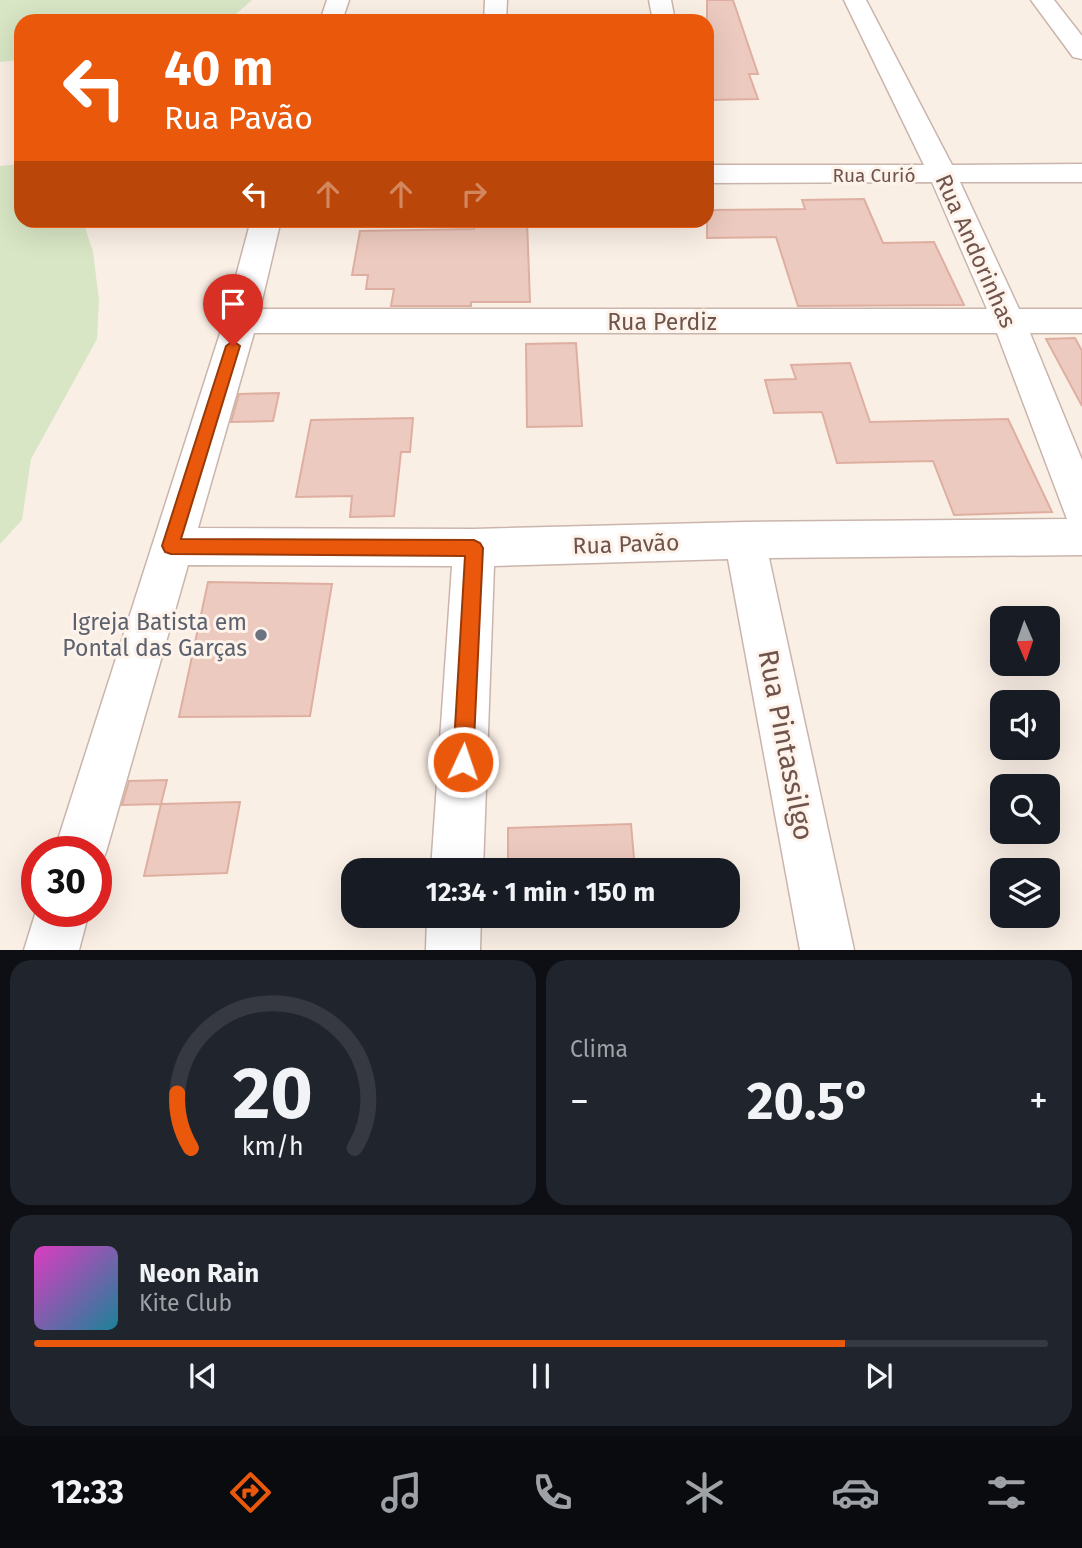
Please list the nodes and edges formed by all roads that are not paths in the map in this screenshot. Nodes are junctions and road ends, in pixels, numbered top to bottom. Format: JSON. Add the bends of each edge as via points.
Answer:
{"nodes":[{"id":1,"x":855,"y":0,"type":"edge"},
{"id":2,"x":1042,"y":0,"type":"edge"},
{"id":3,"x":1082,"y":52,"type":"edge"},
{"id":4,"x":1082,"y":173,"type":"edge"},
{"id":5,"x":714,"y":174,"type":"edge"},
{"id":6,"x":943,"y":176,"type":"junction"},
{"id":7,"x":264,"y":228,"type":"edge"},
{"id":8,"x":241,"y":321,"type":"junction"},
{"id":9,"x":1082,"y":321,"type":"edge"},
{"id":10,"x":1009,"y":322,"type":"junction"},
{"id":11,"x":1082,"y":509,"type":"edge"},
{"id":12,"x":1082,"y":537,"type":"edge"},
{"id":13,"x":745,"y":540,"type":"junction"},
{"id":14,"x":171,"y":546,"type":"junction"},
{"id":15,"x":474,"y":548,"type":"junction"},
{"id":16,"x":85,"y":836,"type":"edge"},
{"id":17,"x":458,"y":858,"type":"edge"},
{"id":18,"x":58,"y":927,"type":"edge"},
{"id":19,"x":454,"y":928,"type":"edge"},
{"id":20,"x":51,"y":950,"type":"edge"},
{"id":21,"x":453,"y":950,"type":"edge"},
{"id":22,"x":827,"y":950,"type":"edge"}],
"edges":[{"from":1,"to":6,"type":"street","name":"Rua Andorinhas"},
{"from":2,"to":3,"type":"street"},
{"from":4,"to":6,"type":"street","name":"Rua Curió"},
{"from":5,"to":6,"type":"street","name":"Rua Curió"},
{"from":6,"to":10,"type":"street","name":"Rua Andorinhas"},
{"from":7,"to":8,"type":"street"},
{"from":8,"to":10,"type":"street","name":"Rua Perdiz"},
{"from":8,"to":14,"type":"street"},
{"from":9,"to":10,"type":"street","name":"Rua Perdiz"},
{"from":10,"to":11,"type":"street","name":"Rua Andorinhas"},
{"from":12,"to":13,"type":"street","name":"Rua Pavão"},
{"from":13,"to":15,"type":"street","name":"Rua Pavão"},
{"from":13,"to":22,"type":"street","name":"Rua Pintassilgo"},
{"from":14,"to":15,"type":"street","name":"Rua Pavão"},
{"from":14,"to":16,"type":"street"},
{"from":15,"to":17,"type":"street"},
{"from":18,"to":20,"type":"street"},
{"from":19,"to":21,"type":"street"}]}
